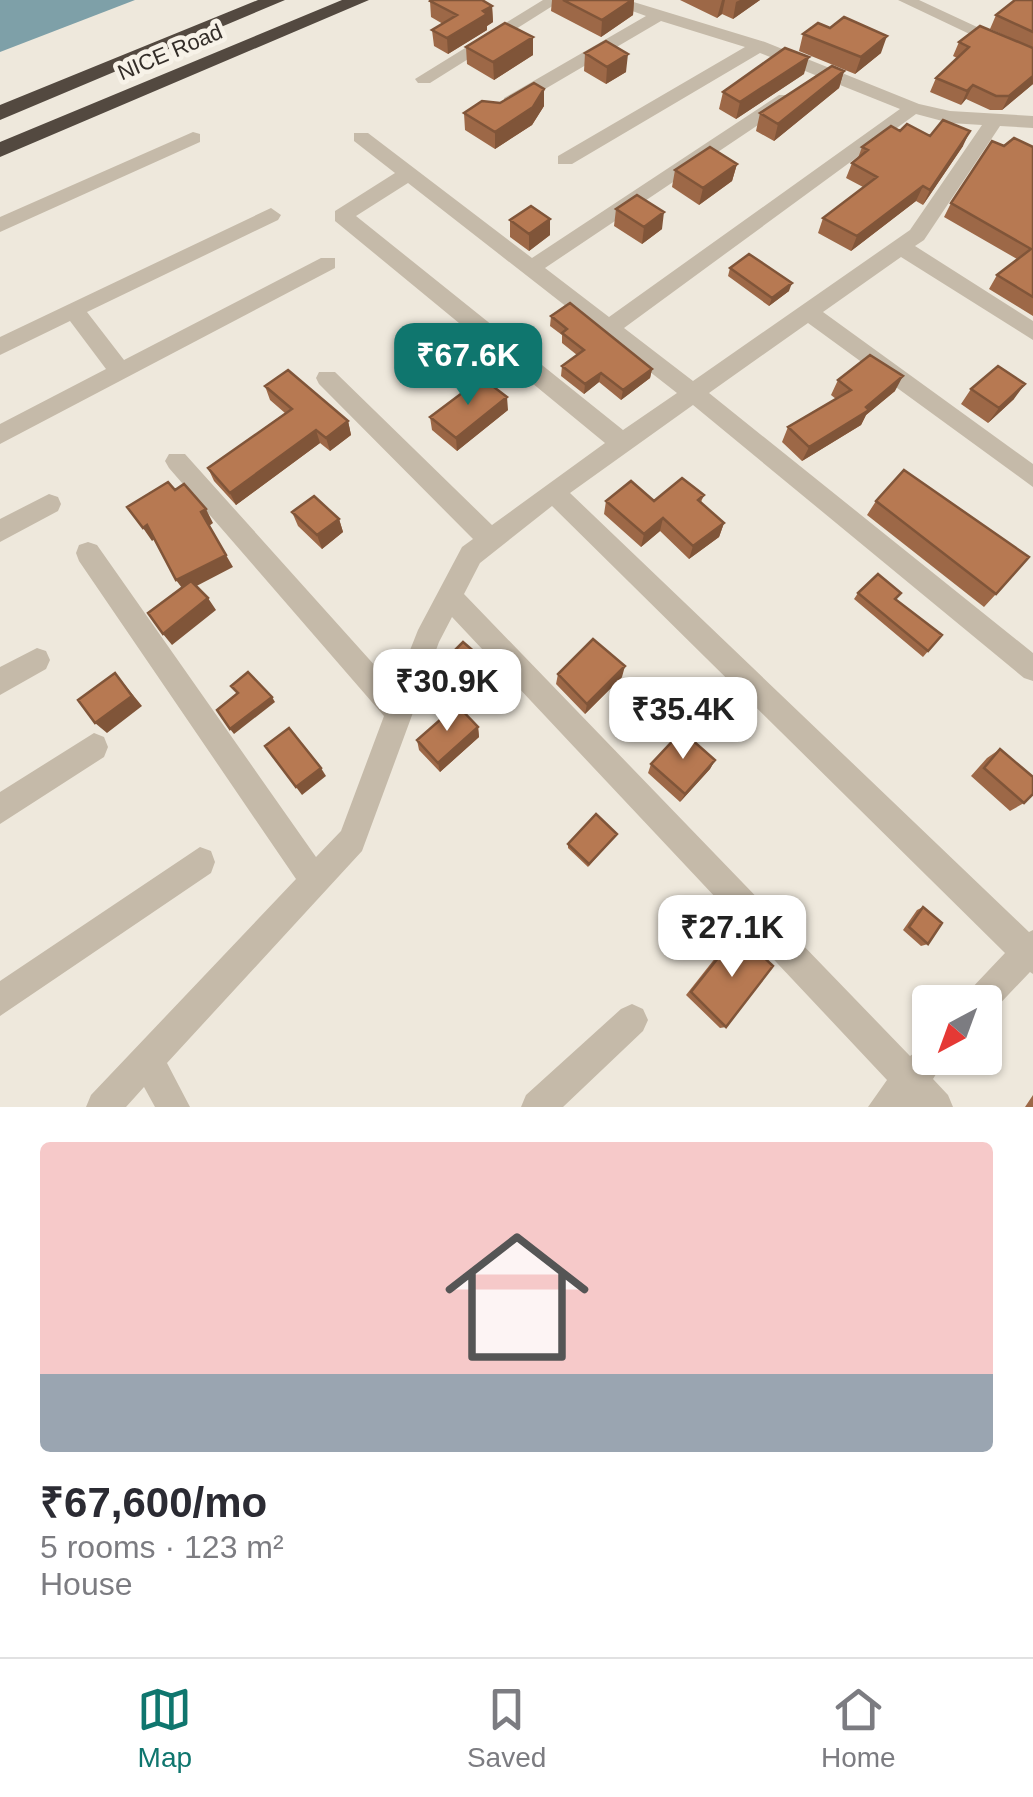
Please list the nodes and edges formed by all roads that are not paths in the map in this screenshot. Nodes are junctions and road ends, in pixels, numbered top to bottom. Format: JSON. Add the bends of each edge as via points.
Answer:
{"nodes":[{"id":1,"x":275,"y":0,"type":"edge"},
{"id":2,"x":359,"y":0,"type":"edge"},
{"id":3,"x":554,"y":0,"type":"edge"},
{"id":4,"x":906,"y":0,"type":"edge"},
{"id":5,"x":621,"y":2,"type":"edge"},
{"id":6,"x":660,"y":15,"type":"junction"},
{"id":7,"x":760,"y":46,"type":"junction"},
{"id":8,"x":1033,"y":59,"type":"edge"},
{"id":9,"x":424,"y":78,"type":"dead end"},
{"id":10,"x":811,"y":82,"type":"junction"},
{"id":11,"x":913,"y":108,"type":"junction"},
{"id":12,"x":492,"y":112,"type":"edge"},
{"id":13,"x":0,"y":113,"type":"edge"},
{"id":14,"x":994,"y":122,"type":"junction"},
{"id":15,"x":1033,"y":122,"type":"edge"},
{"id":16,"x":361,"y":137,"type":"dead end"},
{"id":17,"x":193,"y":138,"type":"dead end"},
{"id":18,"x":0,"y":150,"type":"edge"},
{"id":19,"x":564,"y":160,"type":"dead end"},
{"id":20,"x":409,"y":173,"type":"junction"},
{"id":21,"x":271,"y":215,"type":"dead end"},
{"id":22,"x":0,"y":225,"type":"edge"},
{"id":23,"x":901,"y":247,"type":"junction"},
{"id":24,"x":328,"y":264,"type":"dead end"},
{"id":25,"x":531,"y":268,"type":"junction"},
{"id":26,"x":72,"y":310,"type":"junction"},
{"id":27,"x":808,"y":312,"type":"junction"},
{"id":28,"x":610,"y":328,"type":"junction"},
{"id":29,"x":1033,"y":332,"type":"edge"},
{"id":30,"x":0,"y":347,"type":"edge"},
{"id":31,"x":121,"y":372,"type":"junction"},
{"id":32,"x":327,"y":378,"type":"dead end"},
{"id":33,"x":693,"y":393,"type":"junction"},
{"id":34,"x":0,"y":435,"type":"edge"},
{"id":35,"x":622,"y":443,"type":"junction"},
{"id":36,"x":177,"y":461,"type":"dead end"},
{"id":37,"x":1033,"y":477,"type":"edge"},
{"id":38,"x":554,"y":492,"type":"junction"},
{"id":39,"x":49,"y":504,"type":"dead end"},
{"id":40,"x":0,"y":532,"type":"edge"},
{"id":41,"x":490,"y":540,"type":"junction"},
{"id":42,"x":88,"y":553,"type":"dead end"},
{"id":43,"x":450,"y":596,"type":"junction"},
{"id":44,"x":37,"y":660,"type":"dead end"},
{"id":45,"x":1033,"y":669,"type":"edge"},
{"id":46,"x":0,"y":682,"type":"edge"},
{"id":47,"x":400,"y":713,"type":"junction"},
{"id":48,"x":94,"y":747,"type":"dead end"},
{"id":49,"x":0,"y":809,"type":"edge"},
{"id":50,"x":200,"y":862,"type":"dead end"},
{"id":51,"x":314,"y":881,"type":"junction"},
{"id":52,"x":1031,"y":952,"type":"edge"},
{"id":53,"x":997,"y":985,"type":"edge"},
{"id":54,"x":0,"y":1000,"type":"edge"},
{"id":55,"x":632,"y":1020,"type":"dead end"},
{"id":56,"x":148,"y":1059,"type":"junction"},
{"id":57,"x":912,"y":1060,"type":"edge"},
{"id":58,"x":914,"y":1075,"type":"edge"},
{"id":59,"x":923,"y":1075,"type":"edge"},
{"id":60,"x":103,"y":1107,"type":"edge"},
{"id":61,"x":173,"y":1107,"type":"edge"},
{"id":62,"x":538,"y":1107,"type":"edge"},
{"id":63,"x":885,"y":1107,"type":"edge"},
{"id":64,"x":936,"y":1107,"type":"edge"}],
"edges":[{"from":1,"to":13,"type":"highway","name":"NICE Road"},
{"from":2,"to":18,"type":"highway","name":"NICE Road"},
{"from":3,"to":9,"type":"street"},
{"from":4,"to":8,"type":"street"},
{"from":5,"to":6,"type":"street"},
{"from":6,"to":7,"type":"street"},
{"from":6,"to":12,"type":"street"},
{"from":7,"to":10,"type":"street"},
{"from":7,"to":19,"type":"street"},
{"from":10,"to":11,"type":"street"},
{"from":10,"to":25,"type":"street"},
{"from":11,"to":14,"type":"street"},
{"from":11,"to":28,"type":"street"},
{"from":14,"to":15,"type":"street"},
{"from":14,"to":23,"type":"street","via":[[916,236]]},
{"from":16,"to":20,"type":"street"},
{"from":17,"to":22,"type":"street"},
{"from":20,"to":25,"type":"street"},
{"from":20,"to":35,"type":"street","via":[[342,216]]},
{"from":21,"to":26,"type":"street"},
{"from":23,"to":27,"type":"street"},
{"from":23,"to":29,"type":"street"},
{"from":24,"to":31,"type":"street"},
{"from":25,"to":28,"type":"street"},
{"from":26,"to":30,"type":"street"},
{"from":26,"to":31,"type":"street"},
{"from":27,"to":33,"type":"street"},
{"from":27,"to":37,"type":"street"},
{"from":28,"to":33,"type":"street"},
{"from":31,"to":34,"type":"street"},
{"from":32,"to":41,"type":"street"},
{"from":33,"to":35,"type":"street"},
{"from":33,"to":45,"type":"street"},
{"from":35,"to":38,"type":"street"},
{"from":36,"to":47,"type":"street"},
{"from":38,"to":41,"type":"street"},
{"from":38,"to":52,"type":"street"},
{"from":39,"to":40,"type":"street"},
{"from":41,"to":43,"type":"street","via":[[472,554]]},
{"from":42,"to":51,"type":"street"},
{"from":43,"to":47,"type":"street"},
{"from":43,"to":57,"type":"street"},
{"from":44,"to":46,"type":"street"},
{"from":47,"to":51,"type":"street","via":[[352,841]]},
{"from":48,"to":49,"type":"street"},
{"from":50,"to":54,"type":"street"},
{"from":51,"to":56,"type":"street"},
{"from":52,"to":53,"type":"street"},
{"from":55,"to":62,"type":"street"},
{"from":56,"to":60,"type":"street"},
{"from":56,"to":61,"type":"street"},
{"from":58,"to":63,"type":"street"},
{"from":59,"to":64,"type":"street"}]}
